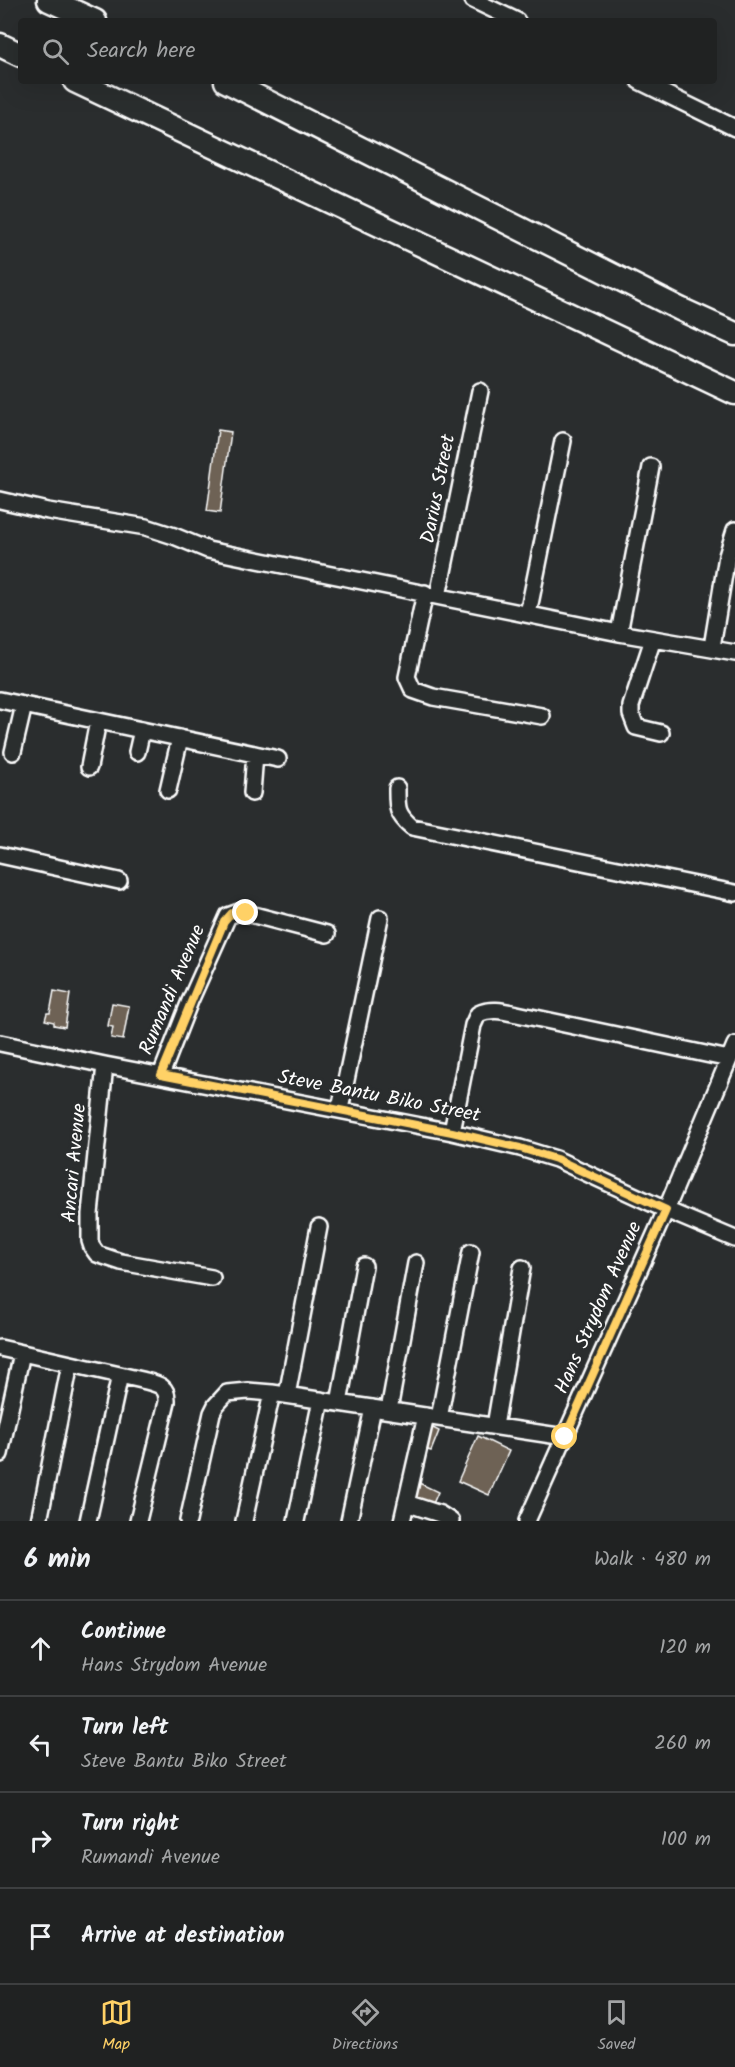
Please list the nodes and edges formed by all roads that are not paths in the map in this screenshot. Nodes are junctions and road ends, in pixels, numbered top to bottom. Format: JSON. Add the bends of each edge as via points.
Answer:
{"nodes":[{"id":1,"x":49,"y":0,"type":"edge"},
{"id":2,"x":473,"y":0,"type":"edge"},
{"id":3,"x":88,"y":18,"type":"edge"},
{"id":4,"x":511,"y":18,"type":"edge"},
{"id":5,"x":0,"y":45,"type":"edge"},
{"id":6,"x":18,"y":54,"type":"edge"},
{"id":7,"x":81,"y":84,"type":"edge"},
{"id":8,"x":232,"y":84,"type":"edge"},
{"id":9,"x":645,"y":84,"type":"edge"},
{"id":10,"x":735,"y":128,"type":"edge"},
{"id":11,"x":735,"y":334,"type":"edge"},
{"id":12,"x":480,"y":391,"type":"dead end"},
{"id":13,"x":735,"y":393,"type":"edge"},
{"id":14,"x":563,"y":441,"type":"dead end"},
{"id":15,"x":651,"y":468,"type":"dead end"},
{"id":16,"x":0,"y":500,"type":"edge"},
{"id":17,"x":735,"y":530,"type":"edge"},
{"id":18,"x":432,"y":595,"type":"junction"},
{"id":19,"x":528,"y":614,"type":"junction"},
{"id":20,"x":619,"y":633,"type":"junction"},
{"id":21,"x":653,"y":639,"type":"junction"},
{"id":22,"x":711,"y":647,"type":"junction"},
{"id":23,"x":735,"y":652,"type":"edge"},
{"id":24,"x":0,"y":700,"type":"edge"},
{"id":25,"x":24,"y":705,"type":"junction"},
{"id":26,"x":542,"y":716,"type":"dead end"},
{"id":27,"x":98,"y":721,"type":"junction"},
{"id":28,"x":142,"y":730,"type":"junction"},
{"id":29,"x":661,"y":733,"type":"dead end"},
{"id":30,"x":180,"y":738,"type":"junction"},
{"id":31,"x":13,"y":752,"type":"dead end"},
{"id":32,"x":136,"y":752,"type":"dead end"},
{"id":33,"x":255,"y":754,"type":"junction"},
{"id":34,"x":278,"y":759,"type":"dead end"},
{"id":35,"x":89,"y":767,"type":"dead end"},
{"id":36,"x":397,"y":788,"type":"dead end"},
{"id":37,"x":168,"y":790,"type":"dead end"},
{"id":38,"x":252,"y":793,"type":"dead end"},
{"id":39,"x":0,"y":855,"type":"edge"},
{"id":40,"x":119,"y":881,"type":"dead end"},
{"id":41,"x":735,"y":893,"type":"edge"},
{"id":42,"x":380,"y":918,"type":"dead end"},
{"id":43,"x":327,"y":934,"type":"dead end"},
{"id":44,"x":0,"y":1043,"type":"edge"},
{"id":45,"x":732,"y":1052,"type":"edge"},
{"id":46,"x":105,"y":1065,"type":"junction"},
{"id":47,"x":161,"y":1075,"type":"junction"},
{"id":48,"x":340,"y":1109,"type":"junction"},
{"id":49,"x":452,"y":1132,"type":"junction"},
{"id":50,"x":666,"y":1210,"type":"junction"},
{"id":51,"x":319,"y":1227,"type":"dead end"},
{"id":52,"x":735,"y":1239,"type":"edge"},
{"id":53,"x":471,"y":1252,"type":"dead end"},
{"id":54,"x":416,"y":1263,"type":"dead end"},
{"id":55,"x":364,"y":1266,"type":"dead end"},
{"id":56,"x":522,"y":1268,"type":"dead end"},
{"id":57,"x":212,"y":1278,"type":"dead end"},
{"id":58,"x":0,"y":1348,"type":"edge"},
{"id":59,"x":22,"y":1353,"type":"junction"},
{"id":60,"x":70,"y":1364,"type":"junction"},
{"id":61,"x":120,"y":1375,"type":"junction"},
{"id":62,"x":272,"y":1392,"type":"junction"},
{"id":63,"x":287,"y":1395,"type":"junction"},
{"id":64,"x":321,"y":1400,"type":"junction"},
{"id":65,"x":339,"y":1403,"type":"junction"},
{"id":66,"x":381,"y":1409,"type":"junction"},
{"id":67,"x":433,"y":1417,"type":"junction"},
{"id":68,"x":495,"y":1426,"type":"junction"},
{"id":69,"x":565,"y":1437,"type":"junction"},
{"id":70,"x":0,"y":1454,"type":"edge"},
{"id":71,"x":406,"y":1503,"type":"junction"},
{"id":72,"x":39,"y":1521,"type":"edge"},
{"id":73,"x":88,"y":1521,"type":"edge"},
{"id":74,"x":138,"y":1521,"type":"edge"},
{"id":75,"x":188,"y":1521,"type":"edge"},
{"id":76,"x":244,"y":1521,"type":"edge"},
{"id":77,"x":296,"y":1521,"type":"edge"},
{"id":78,"x":349,"y":1521,"type":"edge"},
{"id":79,"x":402,"y":1521,"type":"edge"},
{"id":80,"x":451,"y":1521,"type":"edge"},
{"id":81,"x":527,"y":1521,"type":"edge"}],
"edges":[{"from":1,"to":3,"type":"highway"},
{"from":2,"to":4,"type":"street"},
{"from":5,"to":6,"type":"highway"},
{"from":7,"to":13,"type":"highway"},
{"from":8,"to":11,"type":"highway"},
{"from":9,"to":10,"type":"street"},
{"from":12,"to":18,"type":"street","name":"Darius Street"},
{"from":14,"to":19,"type":"street"},
{"from":15,"to":20,"type":"street"},
{"from":16,"to":18,"type":"street","via":[[146,527],[208,550]]},
{"from":17,"to":22,"type":"street"},
{"from":18,"to":19,"type":"street"},
{"from":18,"to":26,"type":"street","name":"Darius Street","via":[[407,677],[412,690]]},
{"from":19,"to":20,"type":"street"},
{"from":20,"to":21,"type":"street"},
{"from":21,"to":22,"type":"street"},
{"from":21,"to":29,"type":"street","via":[[631,714],[636,727]]},
{"from":22,"to":23,"type":"street"},
{"from":24,"to":25,"type":"street"},
{"from":25,"to":27,"type":"street"},
{"from":25,"to":31,"type":"street"},
{"from":27,"to":28,"type":"street"},
{"from":27,"to":35,"type":"street"},
{"from":28,"to":30,"type":"street"},
{"from":28,"to":32,"type":"street"},
{"from":30,"to":33,"type":"street"},
{"from":30,"to":37,"type":"street"},
{"from":33,"to":34,"type":"street"},
{"from":33,"to":38,"type":"street"},
{"from":36,"to":41,"type":"street","via":[[397,810],[412,826]]},
{"from":39,"to":40,"type":"street"},
{"from":42,"to":48,"type":"street"},
{"from":43,"to":47,"type":"street","name":"Rumandi Avenue","via":[[246,913],[228,916]]},
{"from":44,"to":46,"type":"street","name":"Steve Bantu Biko Street"},
{"from":45,"to":49,"type":"street","via":[[486,1011],[478,1014],[472,1026]]},
{"from":45,"to":50,"type":"street","name":"Hans Strydom Avenue"},
{"from":46,"to":47,"type":"street","name":"Steve Bantu Biko Street"},
{"from":46,"to":57,"type":"street","name":"Ancari Avenue","via":[[90,1215],[92,1248],[97,1254],[121,1262]]},
{"from":47,"to":48,"type":"street","name":"Steve Bantu Biko Street"},
{"from":48,"to":49,"type":"street","name":"Steve Bantu Biko Street"},
{"from":49,"to":50,"type":"street","name":"Steve Bantu Biko Street","via":[[556,1159]]},
{"from":50,"to":52,"type":"street","name":"Steve Bantu Biko Street"},
{"from":50,"to":69,"type":"street","name":"Hans Strydom Avenue"},
{"from":51,"to":63,"type":"street"},
{"from":53,"to":67,"type":"street"},
{"from":54,"to":66,"type":"street"},
{"from":55,"to":65,"type":"street"},
{"from":56,"to":68,"type":"street"},
{"from":58,"to":59,"type":"street"},
{"from":59,"to":60,"type":"street"},
{"from":59,"to":70,"type":"street"},
{"from":60,"to":61,"type":"street"},
{"from":60,"to":72,"type":"street"},
{"from":61,"to":73,"type":"street"},
{"from":61,"to":74,"type":"street","via":[[163,1386],[167,1392]]},
{"from":62,"to":63,"type":"street"},
{"from":62,"to":75,"type":"street","via":[[227,1393],[216,1405]]},
{"from":62,"to":76,"type":"street"},
{"from":63,"to":64,"type":"street"},
{"from":64,"to":65,"type":"street"},
{"from":64,"to":77,"type":"street"},
{"from":65,"to":66,"type":"street"},
{"from":66,"to":67,"type":"street"},
{"from":66,"to":78,"type":"street"},
{"from":67,"to":68,"type":"street"},
{"from":67,"to":71,"type":"street"},
{"from":68,"to":69,"type":"street"},
{"from":69,"to":81,"type":"street","name":"Hans Strydom Avenue"},
{"from":71,"to":79,"type":"street"},
{"from":71,"to":80,"type":"street"}]}
